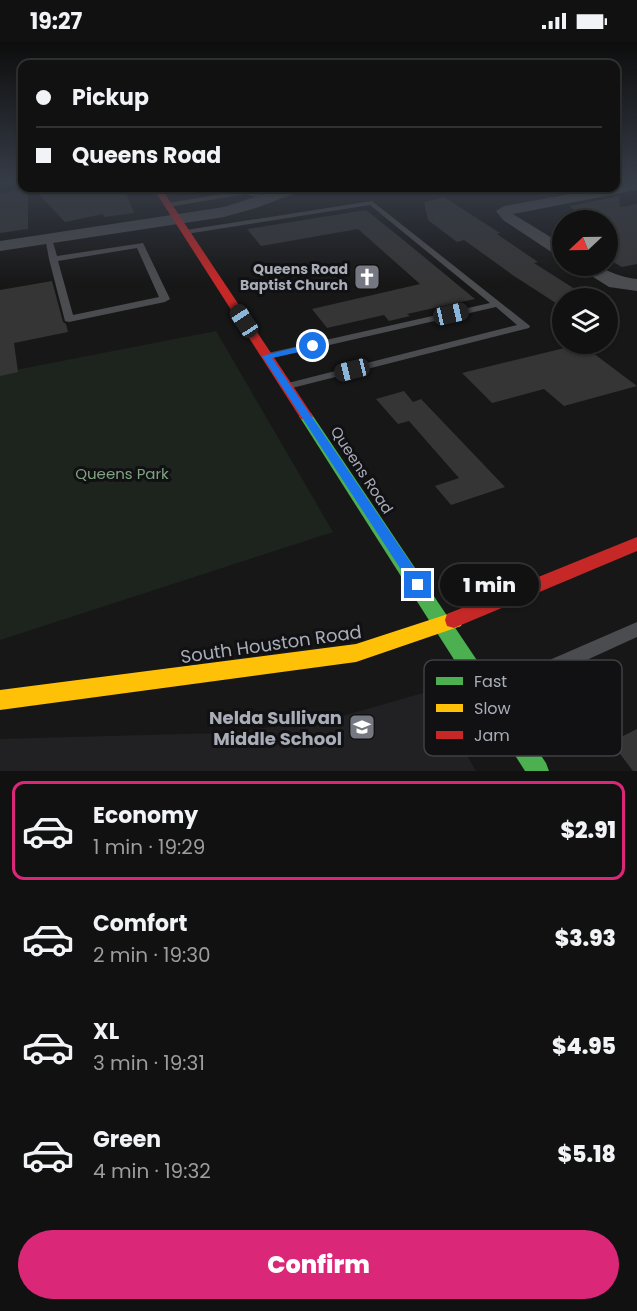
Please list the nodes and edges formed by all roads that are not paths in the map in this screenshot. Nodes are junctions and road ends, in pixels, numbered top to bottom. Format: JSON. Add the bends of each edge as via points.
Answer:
{"nodes":[{"id":1,"x":175,"y":215,"type":"edge"},
{"id":2,"x":213,"y":215,"type":"edge"},
{"id":3,"x":273,"y":215,"type":"edge"},
{"id":4,"x":387,"y":215,"type":"edge"},
{"id":5,"x":507,"y":215,"type":"edge"},
{"id":6,"x":182,"y":226,"type":"junction"},
{"id":7,"x":48,"y":239,"type":"junction"},
{"id":8,"x":552,"y":245,"type":"edge"},
{"id":9,"x":0,"y":246,"type":"edge"},
{"id":10,"x":53,"y":259,"type":"junction"},
{"id":11,"x":603,"y":276,"type":"edge"},
{"id":12,"x":637,"y":285,"type":"edge"},
{"id":13,"x":498,"y":304,"type":"junction"},
{"id":14,"x":267,"y":356,"type":"junction"},
{"id":15,"x":287,"y":387,"type":"junction"},
{"id":16,"x":637,"y":543,"type":"edge"},
{"id":17,"x":444,"y":624,"type":"junction"},
{"id":18,"x":637,"y":629,"type":"edge"},
{"id":19,"x":466,"y":660,"type":"edge"},
{"id":20,"x":569,"y":660,"type":"edge"},
{"id":21,"x":0,"y":700,"type":"edge"},
{"id":22,"x":528,"y":756,"type":"edge"},
{"id":23,"x":538,"y":771,"type":"edge"}],
"edges":[{"from":1,"to":6,"type":"street","name":"Queens Road"},
{"from":2,"to":6,"type":"street"},
{"from":3,"to":6,"type":"lane"},
{"from":4,"to":13,"type":"lane"},
{"from":5,"to":8,"type":"street"},
{"from":6,"to":7,"type":"street"},
{"from":6,"to":14,"type":"street","name":"Queens Road"},
{"from":7,"to":9,"type":"street"},
{"from":7,"to":10,"type":"lane"},
{"from":10,"to":10,"type":"lane","via":[[69,319],[165,299],[140,245]]},
{"from":11,"to":12,"type":"street","via":[[616,283]]},
{"from":13,"to":14,"type":"lane"},
{"from":13,"to":15,"type":"lane","via":[[525,326]]},
{"from":14,"to":15,"type":"street","name":"Queens Road"},
{"from":15,"to":17,"type":"street","name":"Queens Road"},
{"from":16,"to":17,"type":"street","name":"South Houston Road"},
{"from":17,"to":19,"type":"street","name":"Queens Road"},
{"from":17,"to":21,"type":"street","name":"South Houston Road","via":[[356,653]]},
{"from":18,"to":20,"type":"lane"},
{"from":22,"to":23,"type":"street","name":"Queens Road"}]}
